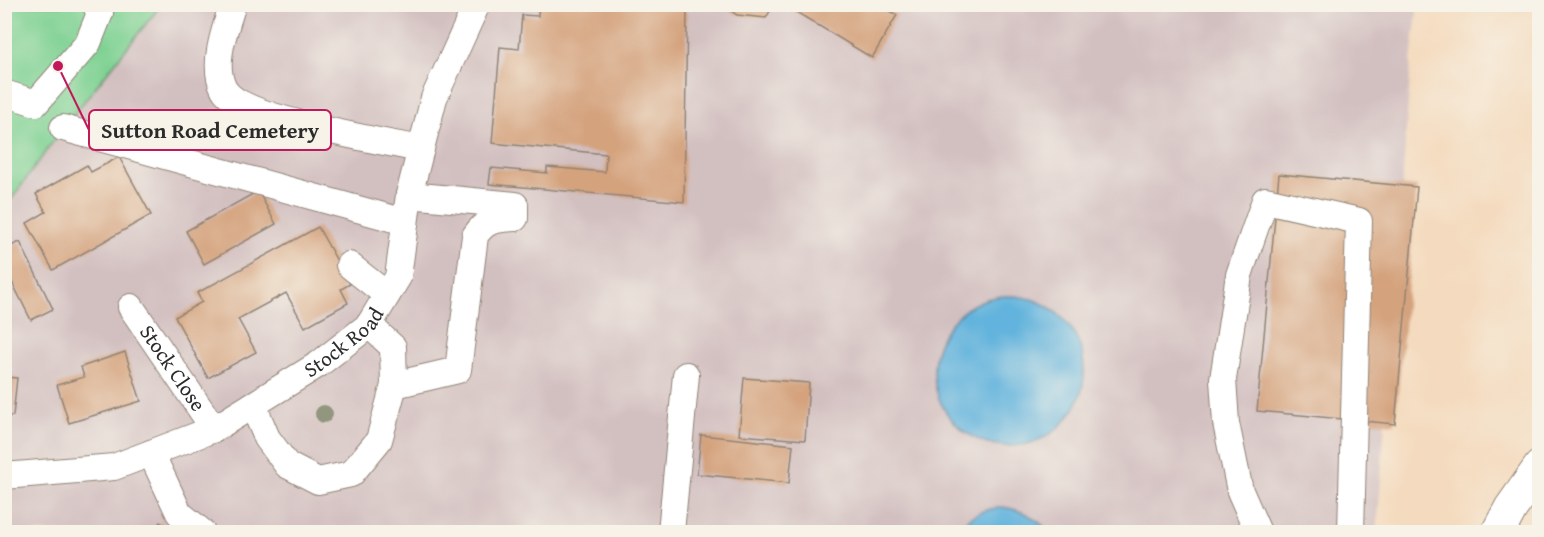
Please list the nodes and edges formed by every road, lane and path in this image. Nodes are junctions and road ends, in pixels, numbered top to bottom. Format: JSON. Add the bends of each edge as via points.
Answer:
{"nodes":[{"id":1,"x":95,"y":4,"type":"edge"},
{"id":2,"x":233,"y":4,"type":"edge"},
{"id":3,"x":477,"y":4,"type":"edge"},
{"id":4,"x":4,"y":93,"type":"edge"},
{"id":5,"x":63,"y":128,"type":"dead end"},
{"id":6,"x":420,"y":149,"type":"junction"},
{"id":7,"x":408,"y":195,"type":"junction"},
{"id":8,"x":405,"y":222,"type":"junction"},
{"id":9,"x":349,"y":265,"type":"dead end"},
{"id":10,"x":387,"y":295,"type":"junction"},
{"id":11,"x":131,"y":307,"type":"dead end"},
{"id":12,"x":369,"y":325,"type":"junction"},
{"id":13,"x":686,"y":375,"type":"dead end"},
{"id":14,"x":394,"y":385,"type":"junction"},
{"id":15,"x":252,"y":405,"type":"junction"},
{"id":16,"x":214,"y":429,"type":"junction"},
{"id":17,"x":151,"y":453,"type":"junction"},
{"id":18,"x":1539,"y":467,"type":"edge"},
{"id":19,"x":4,"y":476,"type":"edge"},
{"id":20,"x":202,"y":532,"type":"edge"},
{"id":21,"x":670,"y":532,"type":"edge"},
{"id":22,"x":1258,"y":532,"type":"edge"},
{"id":23,"x":1351,"y":532,"type":"edge"},
{"id":24,"x":1498,"y":532,"type":"edge"}],
"edges":[{"from":1,"to":4,"type":"street","via":[[100,13],[88,43],[36,103]]},
{"from":2,"to":6,"type":"street","via":[[223,35],[219,75],[225,92],[249,107],[326,131]]},
{"from":3,"to":6,"type":"street","name":"Stock Road","via":[[434,98]]},
{"from":5,"to":8,"type":"street"},
{"from":6,"to":7,"type":"street","name":"Stock Road"},
{"from":7,"to":8,"type":"street","name":"Stock Road"},
{"from":7,"to":14,"type":"street","via":[[515,205],[515,218],[483,224],[476,236],[458,370]]},
{"from":8,"to":10,"type":"street","name":"Stock Road","via":[[398,277]]},
{"from":9,"to":10,"type":"street"},
{"from":10,"to":12,"type":"street","name":"Stock Road"},
{"from":11,"to":16,"type":"street","name":"Stock Close"},
{"from":12,"to":14,"type":"street","via":[[393,347]]},
{"from":12,"to":15,"type":"street","name":"Stock Road","via":[[319,364]]},
{"from":13,"to":21,"type":"street"},
{"from":14,"to":15,"type":"street","via":[[379,440],[351,474],[318,481],[287,465],[267,438]]},
{"from":15,"to":16,"type":"street","name":"Stock Road"},
{"from":16,"to":17,"type":"street","name":"Stock Road"},
{"from":17,"to":19,"type":"street","name":"Stock Road","via":[[114,467]]},
{"from":17,"to":20,"type":"street","via":[[179,513]]},
{"from":18,"to":24,"type":"main road"},
{"from":22,"to":23,"type":"street","via":[[1240,491],[1226,423],[1223,379],[1239,275],[1265,200],[1359,221]]}]}
